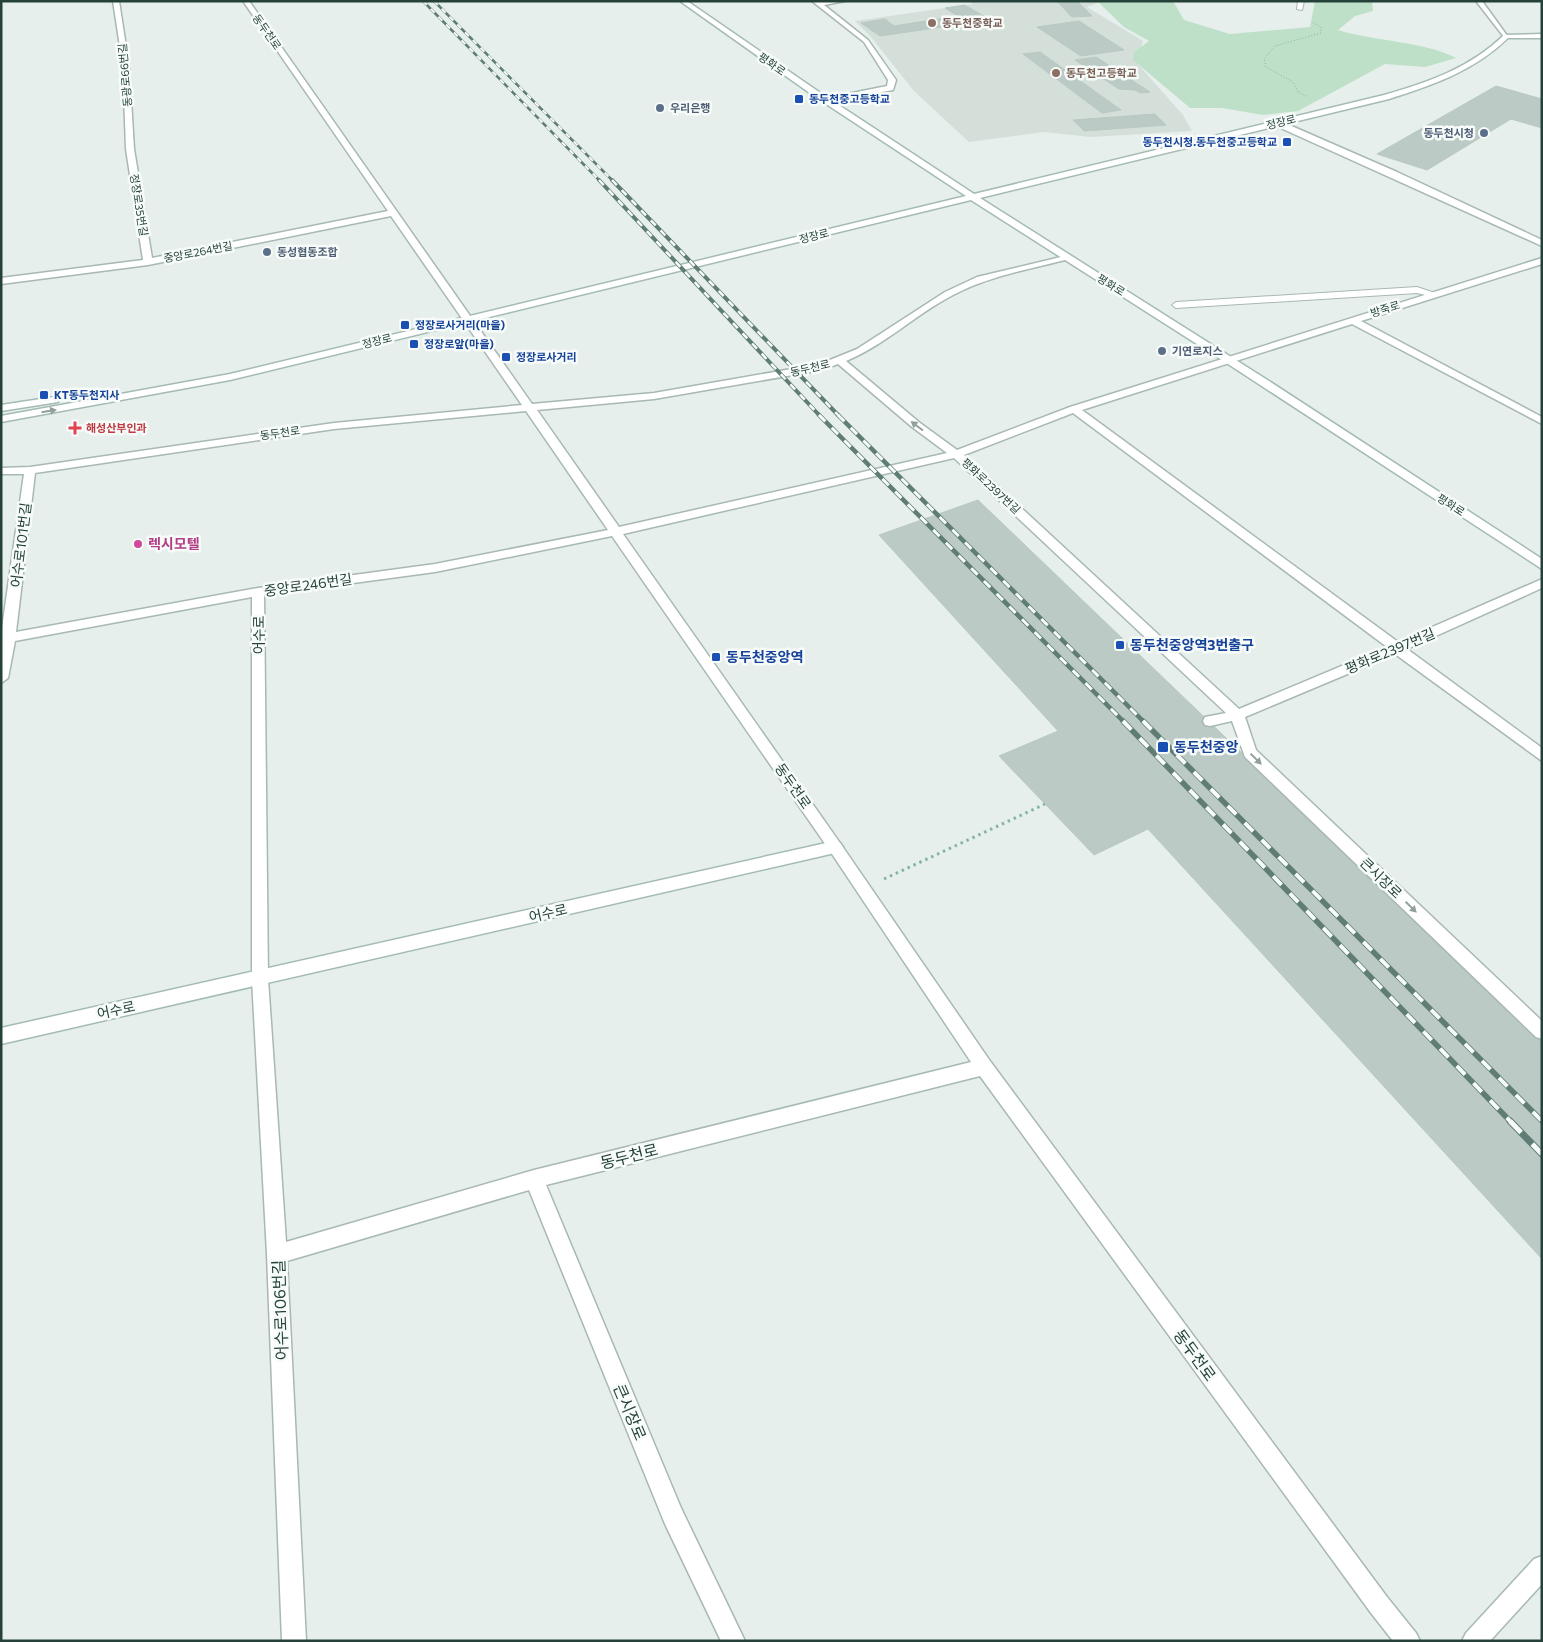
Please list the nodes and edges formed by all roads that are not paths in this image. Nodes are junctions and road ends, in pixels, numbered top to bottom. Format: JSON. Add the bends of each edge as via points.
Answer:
{"nodes":[{"id":1,"x":116,"y":1,"type":"edge"},
{"id":2,"x":246,"y":1,"type":"edge"},
{"id":3,"x":682,"y":1,"type":"edge"},
{"id":4,"x":842,"y":1,"type":"edge"},
{"id":5,"x":1301,"y":1,"type":"edge"},
{"id":6,"x":1479,"y":1,"type":"edge"},
{"id":7,"x":817,"y":3,"type":"edge"},
{"id":8,"x":1300,"y":9,"type":"road end"},
{"id":9,"x":1506,"y":36,"type":"junction"},
{"id":10,"x":1542,"y":36,"type":"edge"},
{"id":11,"x":825,"y":101,"type":"junction"},
{"id":12,"x":1277,"y":123,"type":"junction"},
{"id":13,"x":130,"y":149,"type":"joint"},
{"id":14,"x":971,"y":198,"type":"junction"},
{"id":15,"x":393,"y":213,"type":"junction"},
{"id":16,"x":1542,"y":243,"type":"edge"},
{"id":17,"x":1066,"y":256,"type":"junction"},
{"id":18,"x":1542,"y":261,"type":"edge"},
{"id":19,"x":148,"y":262,"type":"junction"},
{"id":20,"x":1,"y":281,"type":"edge"},
{"id":21,"x":1434,"y":294,"type":"junction"},
{"id":22,"x":1176,"y":305,"type":"dead end"},
{"id":23,"x":468,"y":319,"type":"junction"},
{"id":24,"x":1351,"y":320,"type":"junction"},
{"id":25,"x":839,"y":360,"type":"junction"},
{"id":26,"x":1230,"y":360,"type":"junction"},
{"id":27,"x":108,"y":399,"type":"junction"},
{"id":28,"x":530,"y":406,"type":"junction"},
{"id":29,"x":1,"y":408,"type":"edge"},
{"id":30,"x":1074,"y":409,"type":"junction"},
{"id":31,"x":1,"y":419,"type":"edge"},
{"id":32,"x":1542,"y":421,"type":"edge"},
{"id":33,"x":956,"y":454,"type":"junction"},
{"id":34,"x":30,"y":470,"type":"junction"},
{"id":35,"x":1,"y":471,"type":"edge"},
{"id":36,"x":614,"y":532,"type":"junction"},
{"id":37,"x":1542,"y":565,"type":"edge"},
{"id":38,"x":1542,"y":583,"type":"edge"},
{"id":39,"x":258,"y":592,"type":"junction"},
{"id":40,"x":5,"y":638,"type":"edge"},
{"id":41,"x":1395,"y":649,"type":"junction"},
{"id":42,"x":1,"y":678,"type":"edge"},
{"id":43,"x":1237,"y":715,"type":"junction"},
{"id":44,"x":1210,"y":722,"type":"dead end"},
{"id":45,"x":1542,"y":756,"type":"edge"},
{"id":46,"x":836,"y":847,"type":"junction"},
{"id":47,"x":260,"y":979,"type":"junction"},
{"id":48,"x":1542,"y":1032,"type":"edge"},
{"id":49,"x":1,"y":1036,"type":"edge"},
{"id":50,"x":984,"y":1067,"type":"junction"},
{"id":51,"x":534,"y":1180,"type":"junction"},
{"id":52,"x":277,"y":1254,"type":"junction"},
{"id":53,"x":1542,"y":1567,"type":"edge"},
{"id":54,"x":294,"y":1641,"type":"edge"},
{"id":55,"x":734,"y":1641,"type":"edge"},
{"id":56,"x":1408,"y":1641,"type":"edge"},
{"id":57,"x":1474,"y":1641,"type":"edge"}],
"edges":[{"from":1,"to":13,"type":"street","name":"동광로66번길","via":[[126,66]]},
{"from":2,"to":15,"type":"street","name":"동두천로"},
{"from":3,"to":11,"type":"street","name":"평화로"},
{"from":4,"to":7,"type":"street"},
{"from":5,"to":8,"type":"lane"},
{"from":6,"to":9,"type":"street"},
{"from":7,"to":11,"type":"street","via":[[866,41],[892,80],[890,88]]},
{"from":9,"to":10,"type":"street"},
{"from":9,"to":12,"type":"street","name":"정장로","via":[[1479,62],[1442,80]]},
{"from":11,"to":14,"type":"street","name":"평화로"},
{"from":12,"to":14,"type":"street","name":"정장로"},
{"from":12,"to":16,"type":"street"},
{"from":13,"to":19,"type":"street","name":"정장로35번길"},
{"from":14,"to":17,"type":"street","name":"평화로"},
{"from":14,"to":23,"type":"street","name":"정장로"},
{"from":15,"to":19,"type":"street","name":"중앙로264번길"},
{"from":15,"to":23,"type":"street","name":"동두천로"},
{"from":17,"to":25,"type":"street","name":"동두천로","via":[[980,279],[948,294],[861,351]]},
{"from":17,"to":26,"type":"street","name":"평화로"},
{"from":18,"to":21,"type":"street","name":"방죽로"},
{"from":19,"to":20,"type":"street","name":"중앙로264번길"},
{"from":21,"to":22,"type":"lane","via":[[1417,290]]},
{"from":21,"to":24,"type":"street","name":"방죽로"},
{"from":23,"to":27,"type":"street","name":"정장로","via":[[230,377]]},
{"from":23,"to":28,"type":"street","name":"동두천로"},
{"from":24,"to":26,"type":"street","name":"방죽로"},
{"from":24,"to":32,"type":"street"},
{"from":25,"to":28,"type":"street","name":"동두천로","via":[[822,367],[654,396]]},
{"from":33,"to":25,"type":"street","one_way":true},
{"from":26,"to":30,"type":"street","name":"평화로2397번길"},
{"from":26,"to":37,"type":"street","name":"평화로"},
{"from":27,"to":29,"type":"street","via":[[56,400]]},
{"from":31,"to":27,"type":"street","one_way":true},
{"from":28,"to":34,"type":"street","name":"동두천로","via":[[334,426]]},
{"from":28,"to":36,"type":"street","name":"동두천로"},
{"from":30,"to":33,"type":"street","name":"평화로2397번길"},
{"from":30,"to":41,"type":"street"},
{"from":33,"to":36,"type":"street"},
{"from":33,"to":43,"type":"street","name":"평화로2397번길"},
{"from":34,"to":35,"type":"street","name":"동두천로"},
{"from":34,"to":40,"type":"street","name":"어수로101번길"},
{"from":36,"to":39,"type":"street","name":"중앙로246번길","via":[[435,568]]},
{"from":36,"to":46,"type":"street","name":"동두천로"},
{"from":38,"to":41,"type":"street","name":"평화로2397번길"},
{"from":39,"to":40,"type":"street","name":"중앙로246번길"},
{"from":39,"to":47,"type":"street","name":"어수로"},
{"from":40,"to":42,"type":"street","name":"어수로101번길"},
{"from":41,"to":43,"type":"street","name":"평화로2397번길"},
{"from":41,"to":45,"type":"street"},
{"from":43,"to":44,"type":"street","name":"평화로2397번길"},
{"from":43,"to":48,"type":"street","name":"큰시장로","one_way":true,"via":[[1250,753]]},
{"from":46,"to":47,"type":"street","name":"어수로"},
{"from":46,"to":50,"type":"street","name":"동두천로"},
{"from":47,"to":49,"type":"street","name":"어수로"},
{"from":47,"to":52,"type":"street","name":"어수로106번길"},
{"from":50,"to":51,"type":"street","name":"동두천로"},
{"from":50,"to":56,"type":"street","name":"동두천로"},
{"from":51,"to":52,"type":"street","name":"동두천로"},
{"from":51,"to":55,"type":"street","name":"큰시장로","via":[[673,1516]]},
{"from":52,"to":54,"type":"street","name":"어수로106번길"},
{"from":53,"to":57,"type":"street"}]}
